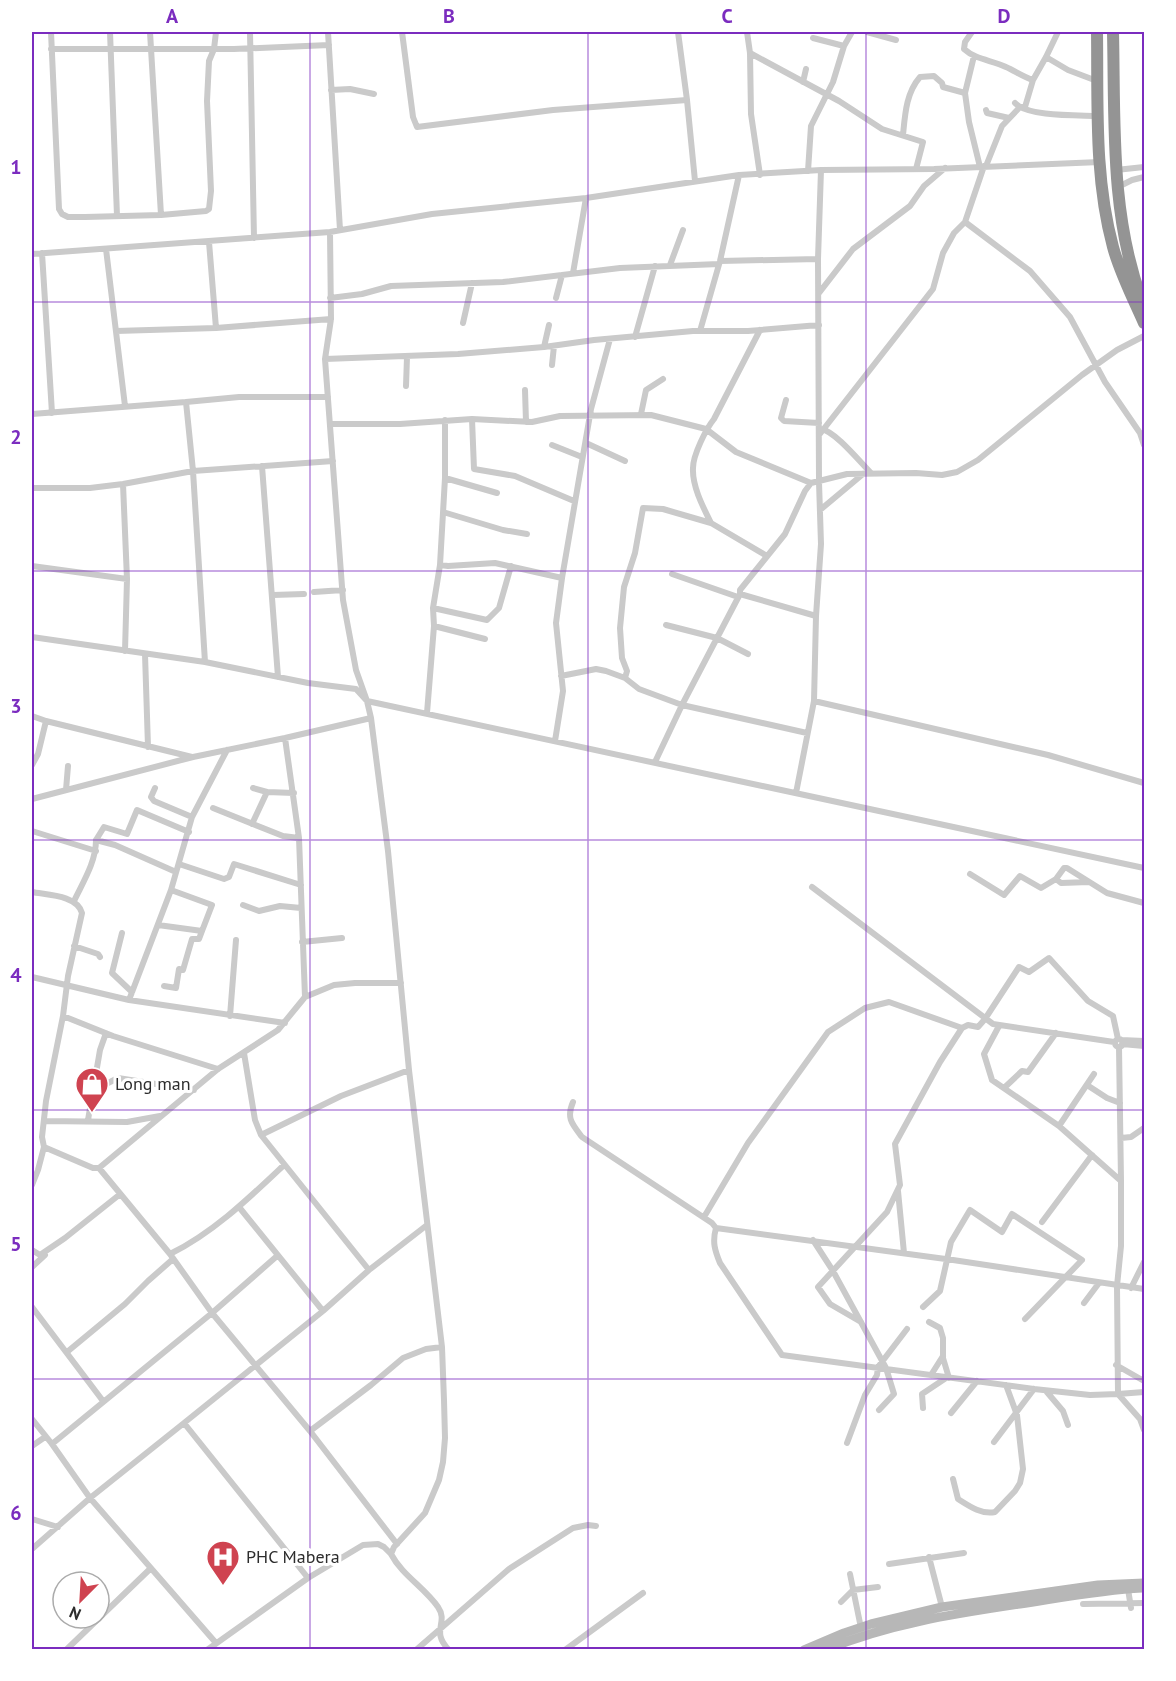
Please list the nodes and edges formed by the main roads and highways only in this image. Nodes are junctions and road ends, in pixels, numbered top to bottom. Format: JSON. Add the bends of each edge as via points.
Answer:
{"nodes":[{"id":1,"x":1097,"y":32,"type":"edge"},
{"id":2,"x":1113,"y":32,"type":"edge"},
{"id":3,"x":1143,"y":300,"type":"edge"},
{"id":4,"x":1144,"y":323,"type":"edge"},
{"id":5,"x":1144,"y":1582,"type":"edge"},
{"id":6,"x":1144,"y":1588,"type":"edge"},
{"id":7,"x":804,"y":1650,"type":"edge"},
{"id":8,"x":825,"y":1650,"type":"edge"}],
"edges":[{"from":1,"to":4,"type":"highway","via":[[1105,210],[1113,249]]},
{"from":2,"to":3,"type":"highway","via":[[1117,187],[1127,249]]},
{"from":5,"to":7,"type":"main road","via":[[942,1607],[861,1628]]},
{"from":6,"to":8,"type":"main road","via":[[930,1617]]}]}
